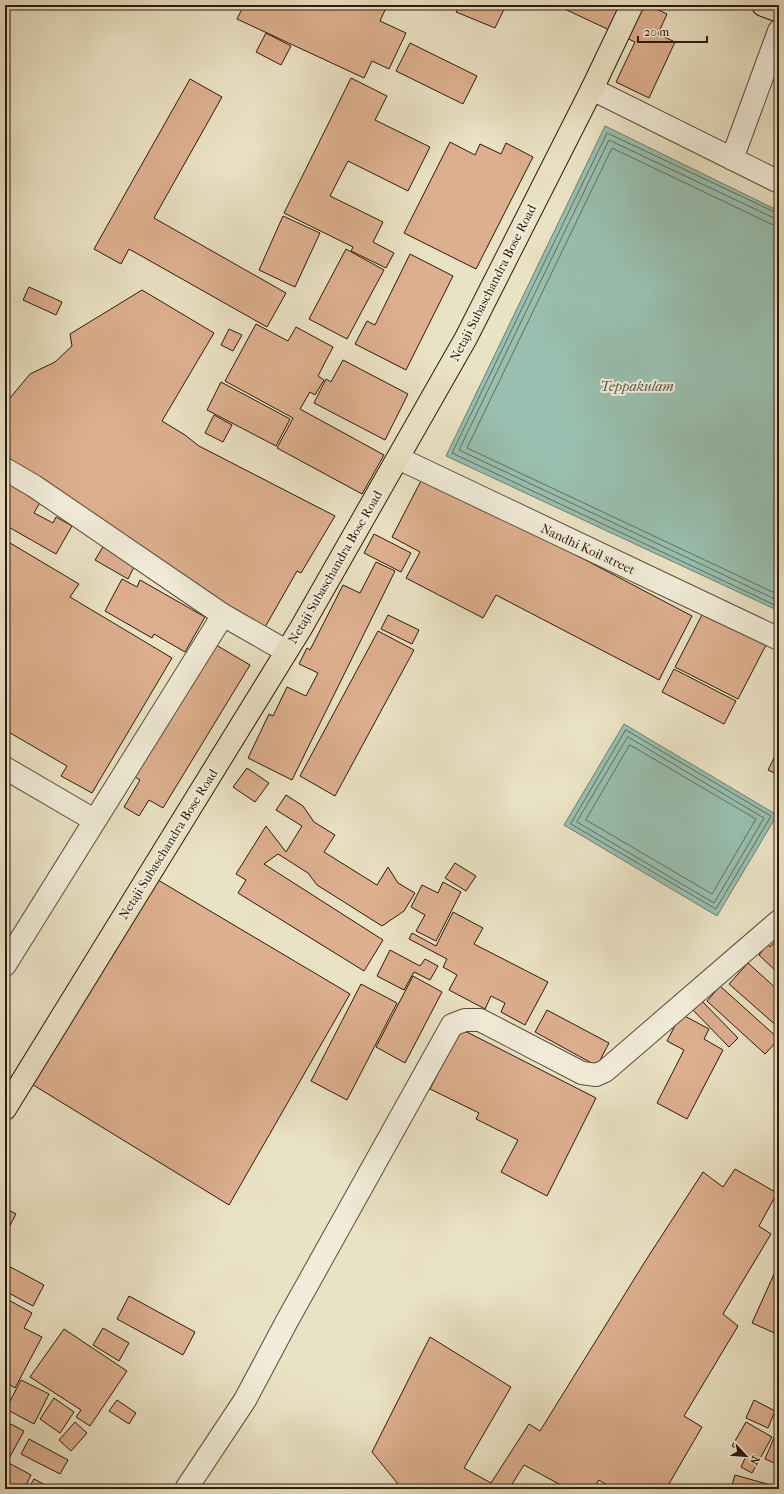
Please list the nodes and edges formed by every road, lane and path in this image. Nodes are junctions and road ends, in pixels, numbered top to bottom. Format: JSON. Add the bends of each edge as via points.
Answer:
{"nodes":[{"id":1,"x":632,"y":5,"type":"edge"},
{"id":2,"x":762,"y":5,"type":"edge"},
{"id":3,"x":779,"y":11,"type":"edge"},
{"id":4,"x":779,"y":31,"type":"edge"},
{"id":5,"x":592,"y":89,"type":"junction"},
{"id":6,"x":732,"y":159,"type":"junction"},
{"id":7,"x":779,"y":182,"type":"edge"},
{"id":8,"x":398,"y":458,"type":"junction"},
{"id":9,"x":5,"y":469,"type":"edge"},
{"id":10,"x":223,"y":615,"type":"junction"},
{"id":11,"x":779,"y":639,"type":"edge"},
{"id":12,"x":286,"y":651,"type":"junction"},
{"id":13,"x":5,"y":768,"type":"edge"},
{"id":14,"x":94,"y":820,"type":"junction"},
{"id":15,"x":779,"y":921,"type":"edge"},
{"id":16,"x":5,"y":965,"type":"edge"},
{"id":17,"x":5,"y":1109,"type":"edge"},
{"id":18,"x":186,"y":1489,"type":"edge"}],
"edges":[{"from":1,"to":5,"type":"main road","name":"Netaji Subaschandra Bose Road"},
{"from":2,"to":3,"type":"main road"},
{"from":4,"to":6,"type":"street"},
{"from":5,"to":6,"type":"street"},
{"from":5,"to":8,"type":"main road","name":"Netaji Subaschandra Bose Road","via":[[466,338]]},
{"from":6,"to":7,"type":"street"},
{"from":8,"to":11,"type":"street","name":"Nandhi Koil street"},
{"from":8,"to":12,"type":"main road","name":"Netaji Subaschandra Bose Road"},
{"from":9,"to":10,"type":"street","via":[[34,486]]},
{"from":10,"to":12,"type":"street"},
{"from":10,"to":14,"type":"street"},
{"from":12,"to":17,"type":"main road","name":"Netaji Subaschandra Bose Road"},
{"from":13,"to":14,"type":"street"},
{"from":14,"to":16,"type":"street"},
{"from":15,"to":18,"type":"street","via":[[605,1071],[596,1075],[582,1073],[480,1020],[465,1020],[452,1025],[245,1400]]}]}
